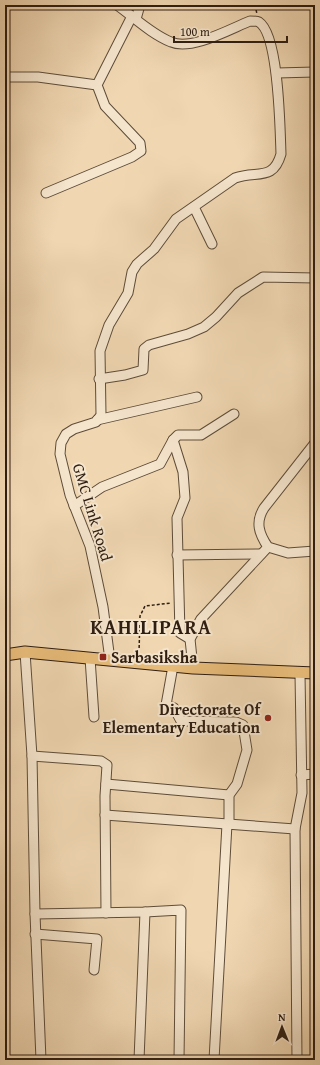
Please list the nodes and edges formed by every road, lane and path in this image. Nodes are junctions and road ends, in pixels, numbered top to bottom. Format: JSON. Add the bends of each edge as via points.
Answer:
{"nodes":[{"id":1,"x":117,"y":5,"type":"edge"},
{"id":2,"x":140,"y":5,"type":"edge"},
{"id":3,"x":134,"y":18,"type":"junction"},
{"id":4,"x":315,"y":72,"type":"edge"},
{"id":5,"x":277,"y":73,"type":"junction"},
{"id":6,"x":5,"y":77,"type":"edge"},
{"id":7,"x":97,"y":85,"type":"junction"},
{"id":8,"x":46,"y":193,"type":"dead end"},
{"id":9,"x":194,"y":207,"type":"junction"},
{"id":10,"x":212,"y":244,"type":"dead end"},
{"id":11,"x":315,"y":278,"type":"edge"},
{"id":12,"x":100,"y":379,"type":"junction"},
{"id":13,"x":197,"y":397,"type":"dead end"},
{"id":14,"x":234,"y":414,"type":"dead end"},
{"id":15,"x":98,"y":420,"type":"junction"},
{"id":16,"x":173,"y":440,"type":"junction"},
{"id":17,"x":314,"y":445,"type":"edge"},
{"id":18,"x":74,"y":506,"type":"junction"},
{"id":19,"x":268,"y":547,"type":"junction"},
{"id":20,"x":315,"y":551,"type":"edge"},
{"id":21,"x":260,"y":554,"type":"junction"},
{"id":22,"x":177,"y":555,"type":"junction"},
{"id":23,"x":178,"y":602,"type":"junction"},
{"id":24,"x":190,"y":639,"type":"junction"},
{"id":25,"x":25,"y":652,"type":"junction"},
{"id":26,"x":5,"y":655,"type":"edge"},
{"id":27,"x":139,"y":657,"type":"dead end"},
{"id":28,"x":90,"y":658,"type":"junction"},
{"id":29,"x":110,"y":660,"type":"junction"},
{"id":30,"x":173,"y":666,"type":"junction"},
{"id":31,"x":194,"y":668,"type":"junction"},
{"id":32,"x":315,"y":673,"type":"edge"},
{"id":33,"x":300,"y":674,"type":"junction"},
{"id":34,"x":94,"y":717,"type":"dead end"},
{"id":35,"x":32,"y":756,"type":"junction"},
{"id":36,"x":315,"y":774,"type":"edge"},
{"id":37,"x":302,"y":775,"type":"junction"},
{"id":38,"x":106,"y":784,"type":"junction"},
{"id":39,"x":229,"y":795,"type":"junction"},
{"id":40,"x":105,"y":815,"type":"junction"},
{"id":41,"x":228,"y":824,"type":"junction"},
{"id":42,"x":295,"y":830,"type":"junction"},
{"id":43,"x":145,"y":912,"type":"junction"},
{"id":44,"x":106,"y":913,"type":"junction"},
{"id":45,"x":35,"y":914,"type":"junction"},
{"id":46,"x":35,"y":934,"type":"junction"},
{"id":47,"x":94,"y":970,"type":"dead end"},
{"id":48,"x":40,"y":1060,"type":"edge"},
{"id":49,"x":139,"y":1060,"type":"edge"},
{"id":50,"x":179,"y":1060,"type":"edge"},
{"id":51,"x":214,"y":1060,"type":"edge"},
{"id":52,"x":297,"y":1060,"type":"edge"}],
"edges":[{"from":1,"to":3,"type":"street"},
{"from":2,"to":3,"type":"street"},
{"from":3,"to":5,"type":"street","via":[[160,37],[172,43],[183,44],[200,41],[250,21],[258,22],[264,28]]},
{"from":3,"to":7,"type":"street"},
{"from":4,"to":5,"type":"street"},
{"from":5,"to":9,"type":"street","via":[[281,154],[278,164],[271,171],[260,175],[235,178]]},
{"from":6,"to":7,"type":"street","via":[[38,76]]},
{"from":7,"to":8,"type":"street","via":[[105,106],[140,143],[141,151]]},
{"from":9,"to":10,"type":"street"},
{"from":9,"to":12,"type":"street","via":[[176,219],[154,249],[132,272],[128,293],[104,335],[100,351]]},
{"from":11,"to":12,"type":"street","via":[[263,277],[238,293],[204,327],[149,345],[144,349],[143,370]]},
{"from":12,"to":15,"type":"street","via":[[101,415]]},
{"from":13,"to":15,"type":"street","name":"GMC Link Road"},
{"from":14,"to":16,"type":"street","via":[[201,435],[178,436]]},
{"from":15,"to":18,"type":"street","name":"GMC Link Road","via":[[66,434],[61,443],[60,454]]},
{"from":16,"to":18,"type":"street","via":[[160,464],[102,487]]},
{"from":16,"to":22,"type":"street","via":[[183,472],[185,498],[177,518]]},
{"from":17,"to":19,"type":"street","via":[[260,514],[259,533]]},
{"from":18,"to":29,"type":"street","name":"GMC Link Road","via":[[90,546],[103,607]]},
{"from":19,"to":20,"type":"street","via":[[288,554]]},
{"from":19,"to":21,"type":"street"},
{"from":21,"to":22,"type":"street"},
{"from":21,"to":24,"type":"street","via":[[201,619]]},
{"from":22,"to":23,"type":"street"},
{"from":23,"to":24,"type":"street","via":[[180,634]]},
{"from":23,"to":27,"type":"path","via":[[144,606],[140,616]]},
{"from":24,"to":31,"type":"street"},
{"from":25,"to":26,"type":"main road"},
{"from":25,"to":28,"type":"main road"},
{"from":25,"to":35,"type":"street"},
{"from":28,"to":29,"type":"main road"},
{"from":28,"to":34,"type":"street"},
{"from":29,"to":30,"type":"main road"},
{"from":30,"to":31,"type":"main road"},
{"from":30,"to":39,"type":"street","via":[[166,705],[174,708],[181,721],[236,722],[243,725],[247,750],[237,784]]},
{"from":31,"to":33,"type":"main road"},
{"from":32,"to":33,"type":"main road"},
{"from":33,"to":37,"type":"street"},
{"from":35,"to":38,"type":"street","via":[[102,761],[107,765]]},
{"from":35,"to":45,"type":"street"},
{"from":36,"to":37,"type":"street"},
{"from":37,"to":42,"type":"street","via":[[302,793]]},
{"from":38,"to":39,"type":"street"},
{"from":38,"to":40,"type":"street"},
{"from":39,"to":41,"type":"street"},
{"from":40,"to":41,"type":"street"},
{"from":40,"to":44,"type":"street"},
{"from":41,"to":42,"type":"street"},
{"from":41,"to":51,"type":"street"},
{"from":42,"to":52,"type":"street"},
{"from":43,"to":44,"type":"street"},
{"from":43,"to":49,"type":"street"},
{"from":43,"to":50,"type":"street","via":[[181,910]]},
{"from":44,"to":45,"type":"street"},
{"from":45,"to":46,"type":"street"},
{"from":46,"to":47,"type":"street","via":[[97,939]]},
{"from":46,"to":48,"type":"street"}]}
